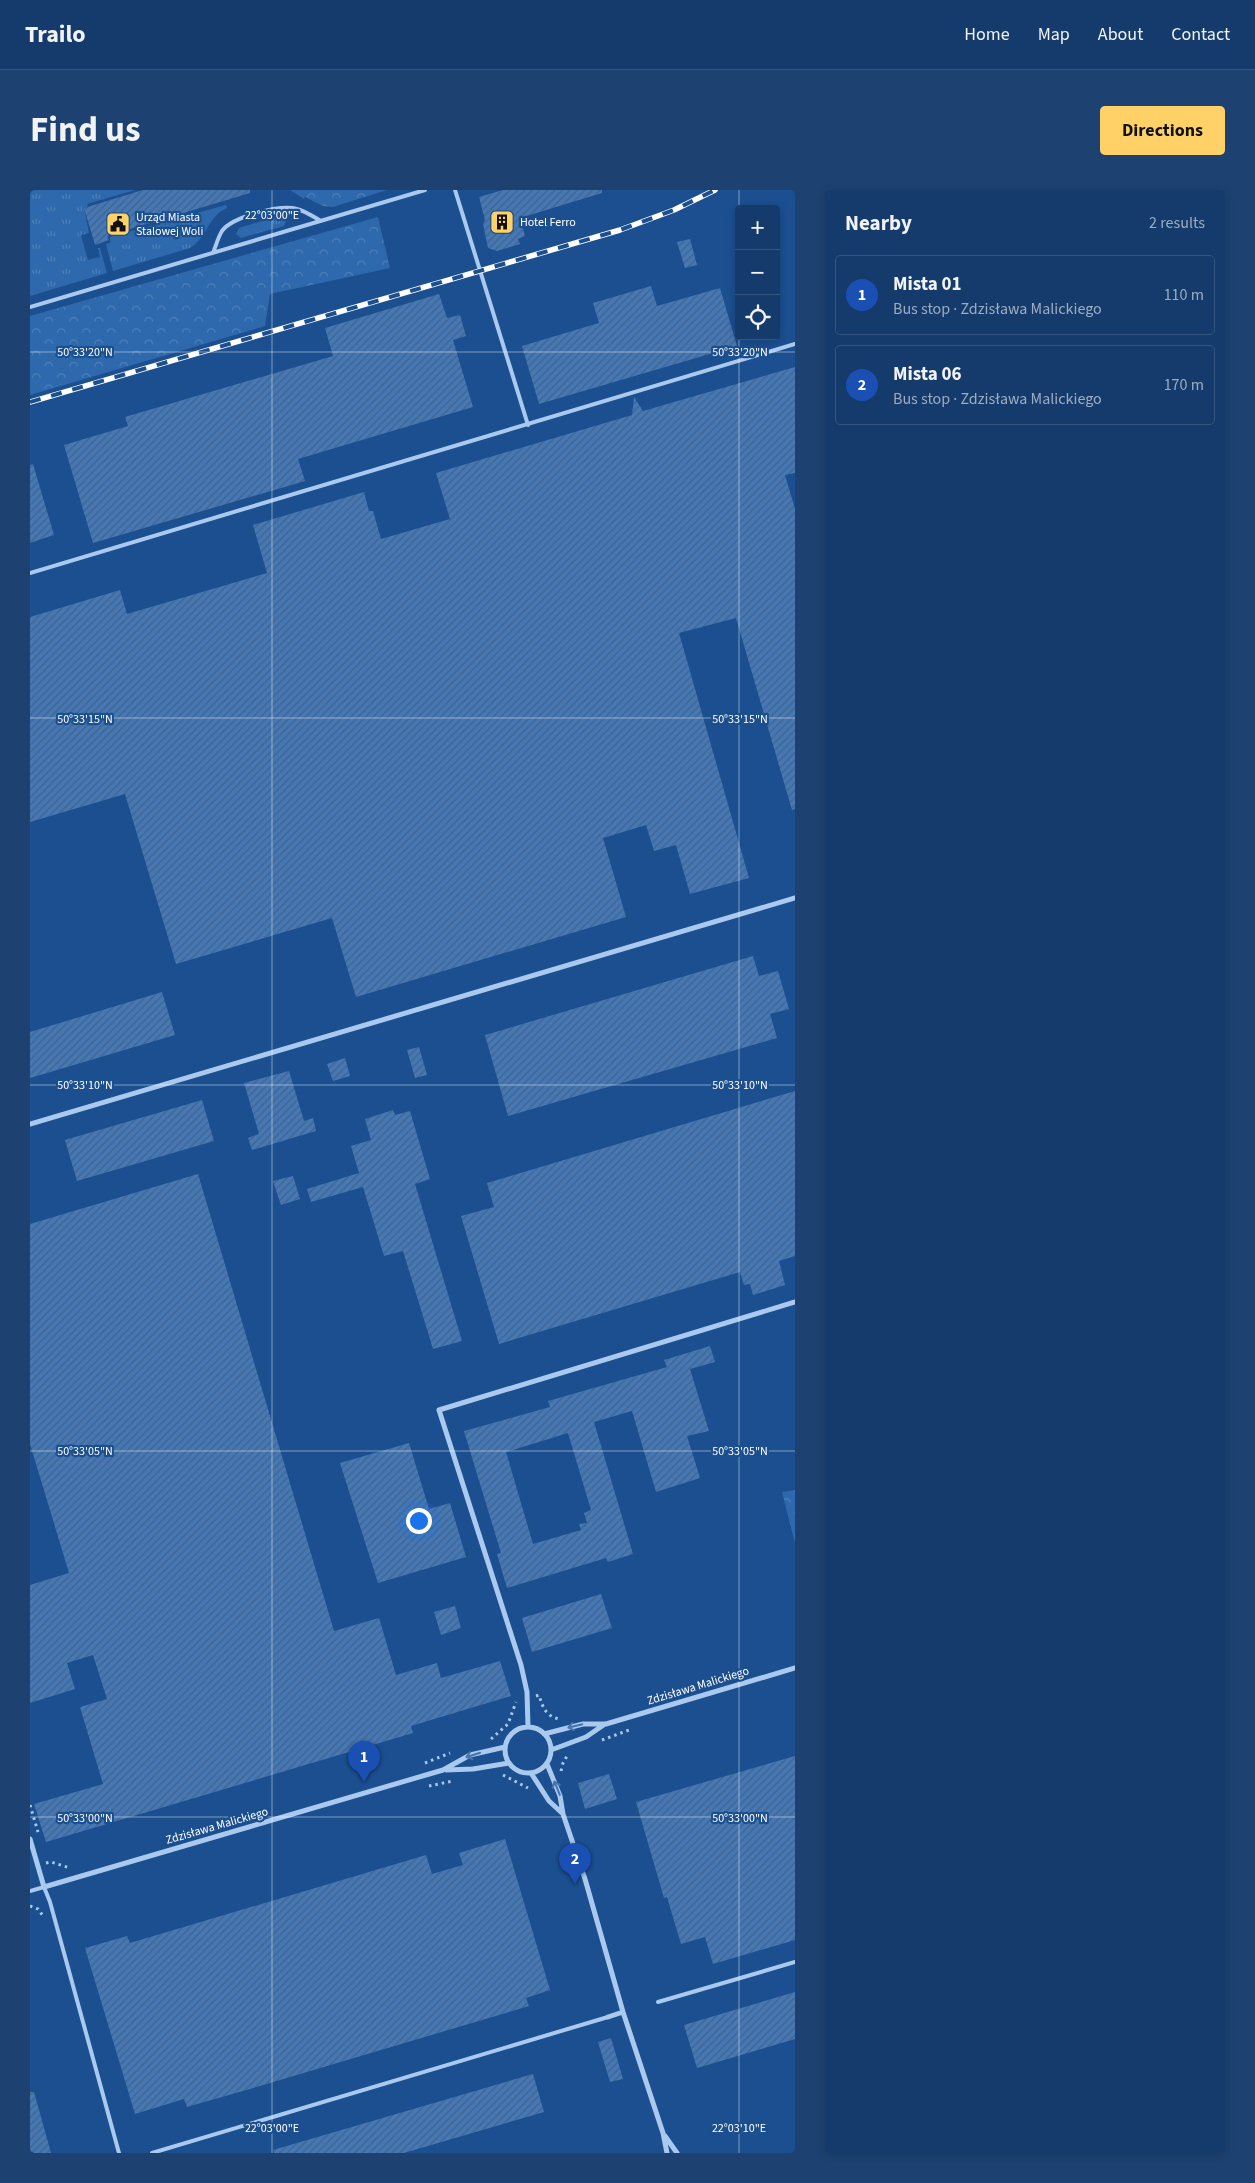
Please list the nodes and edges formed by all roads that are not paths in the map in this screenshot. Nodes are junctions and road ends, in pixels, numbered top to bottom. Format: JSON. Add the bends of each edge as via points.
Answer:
{"nodes":[{"id":1,"x":425,"y":190,"type":"edge"},
{"id":2,"x":455,"y":190,"type":"edge"},
{"id":3,"x":321,"y":221,"type":"junction"},
{"id":4,"x":213,"y":253,"type":"junction"},
{"id":5,"x":30,"y":307,"type":"edge"},
{"id":6,"x":795,"y":344,"type":"edge"},
{"id":7,"x":528,"y":424,"type":"junction"},
{"id":8,"x":30,"y":573,"type":"edge"},
{"id":9,"x":795,"y":898,"type":"edge"},
{"id":10,"x":30,"y":1124,"type":"edge"},
{"id":11,"x":795,"y":1302,"type":"edge"},
{"id":12,"x":795,"y":1668,"type":"edge"},
{"id":13,"x":606,"y":1724,"type":"junction"},
{"id":14,"x":528,"y":1727,"type":"junction"},
{"id":15,"x":544,"y":1734,"type":"junction"},
{"id":16,"x":505,"y":1747,"type":"junction"},
{"id":17,"x":551,"y":1750,"type":"junction"},
{"id":18,"x":509,"y":1763,"type":"junction"},
{"id":19,"x":547,"y":1764,"type":"junction"},
{"id":20,"x":443,"y":1770,"type":"junction"},
{"id":21,"x":531,"y":1773,"type":"junction"},
{"id":22,"x":563,"y":1814,"type":"junction"},
{"id":23,"x":30,"y":1839,"type":"edge"},
{"id":24,"x":44,"y":1887,"type":"junction"},
{"id":25,"x":30,"y":1891,"type":"edge"},
{"id":26,"x":795,"y":1962,"type":"edge"},
{"id":27,"x":658,"y":2002,"type":"dead end"},
{"id":28,"x":623,"y":2012,"type":"junction"},
{"id":29,"x":608,"y":2016,"type":"joint"},
{"id":30,"x":663,"y":2133,"type":"junction"},
{"id":31,"x":119,"y":2153,"type":"edge"},
{"id":32,"x":152,"y":2153,"type":"edge"},
{"id":33,"x":667,"y":2153,"type":"edge"},
{"id":34,"x":677,"y":2153,"type":"edge"}],
"edges":[{"from":1,"to":3,"type":"lane"},
{"from":2,"to":7,"type":"lane"},
{"from":3,"to":4,"type":"lane"},
{"from":3,"to":4,"type":"lane","via":[[297,209],[283,207],[262,212],[232,222],[221,232]]},
{"from":4,"to":5,"type":"lane"},
{"from":6,"to":7,"type":"lane"},
{"from":7,"to":8,"type":"lane"},
{"from":9,"to":10,"type":"street"},
{"from":11,"to":14,"type":"street","via":[[438,1410],[520,1665],[527,1692]]},
{"from":12,"to":13,"type":"street","name":"Zdzisława Malickiego"},
{"from":13,"to":15,"type":"street","name":"Zdzisława Malickiego","one_way":true,"via":[[582,1724]]},
{"from":13,"to":17,"type":"street","name":"Zdzisława Malickiego","via":[[586,1737]]},
{"from":14,"to":15,"type":"street"},
{"from":14,"to":16,"type":"street","via":[[510,1735]]},
{"from":15,"to":17,"type":"street"},
{"from":16,"to":18,"type":"street"},
{"from":16,"to":20,"type":"street","name":"Zdzisława Malickiego","one_way":true,"via":[[470,1755]]},
{"from":17,"to":19,"type":"street"},
{"from":18,"to":20,"type":"street","name":"Zdzisława Malickiego"},
{"from":18,"to":21,"type":"street","via":[[518,1771]]},
{"from":19,"to":21,"type":"street"},
{"from":22,"to":19,"type":"street","one_way":true,"via":[[560,1796]]},
{"from":20,"to":24,"type":"street","name":"Zdzisława Malickiego"},
{"from":21,"to":22,"type":"street","via":[[549,1801]]},
{"from":22,"to":28,"type":"street"},
{"from":23,"to":24,"type":"street"},
{"from":24,"to":25,"type":"lane"},
{"from":24,"to":31,"type":"lane"},
{"from":26,"to":27,"type":"lane"},
{"from":28,"to":29,"type":"street"},
{"from":28,"to":30,"type":"street"},
{"from":29,"to":32,"type":"lane"},
{"from":30,"to":33,"type":"street"},
{"from":30,"to":34,"type":"street"}]}
